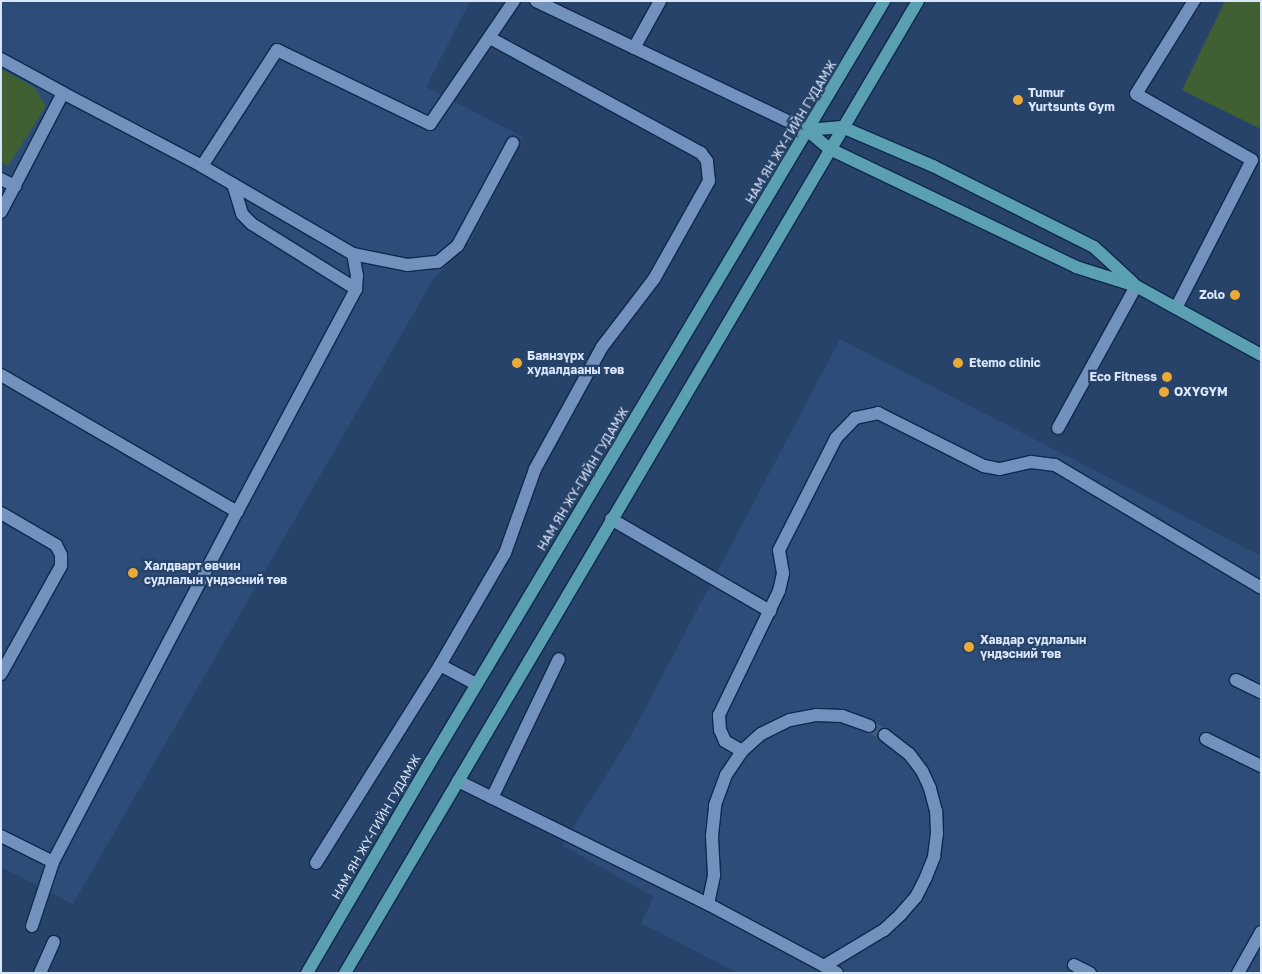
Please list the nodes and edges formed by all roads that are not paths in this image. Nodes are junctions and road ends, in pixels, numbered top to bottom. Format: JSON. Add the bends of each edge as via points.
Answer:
{"nodes":[{"id":1,"x":514,"y":1,"type":"edge"},
{"id":2,"x":536,"y":1,"type":"edge"},
{"id":3,"x":660,"y":1,"type":"edge"},
{"id":4,"x":884,"y":1,"type":"edge"},
{"id":5,"x":918,"y":1,"type":"edge"},
{"id":6,"x":1194,"y":1,"type":"edge"},
{"id":7,"x":490,"y":38,"type":"junction"},
{"id":8,"x":634,"y":48,"type":"junction"},
{"id":9,"x":1,"y":59,"type":"edge"},
{"id":10,"x":63,"y":93,"type":"junction"},
{"id":11,"x":842,"y":127,"type":"junction"},
{"id":12,"x":807,"y":130,"type":"junction"},
{"id":13,"x":513,"y":143,"type":"dead end"},
{"id":14,"x":830,"y":149,"type":"junction"},
{"id":15,"x":1256,"y":162,"type":"edge"},
{"id":16,"x":202,"y":166,"type":"junction"},
{"id":17,"x":1,"y":179,"type":"edge"},
{"id":18,"x":232,"y":184,"type":"junction"},
{"id":19,"x":15,"y":186,"type":"junction"},
{"id":20,"x":1,"y":212,"type":"edge"},
{"id":21,"x":353,"y":254,"type":"junction"},
{"id":22,"x":1136,"y":286,"type":"junction"},
{"id":23,"x":356,"y":289,"type":"junction"},
{"id":24,"x":1176,"y":308,"type":"junction"},
{"id":25,"x":1261,"y":355,"type":"edge"},
{"id":26,"x":1,"y":375,"type":"edge"},
{"id":27,"x":1058,"y":428,"type":"dead end"},
{"id":28,"x":1,"y":512,"type":"edge"},
{"id":29,"x":237,"y":512,"type":"junction"},
{"id":30,"x":612,"y":520,"type":"junction"},
{"id":31,"x":1261,"y":588,"type":"edge"},
{"id":32,"x":770,"y":611,"type":"junction"},
{"id":33,"x":559,"y":658,"type":"dead end"},
{"id":34,"x":440,"y":664,"type":"junction"},
{"id":35,"x":1,"y":674,"type":"edge"},
{"id":36,"x":1236,"y":680,"type":"dead end"},
{"id":37,"x":476,"y":684,"type":"junction"},
{"id":38,"x":1261,"y":692,"type":"edge"},
{"id":39,"x":869,"y":726,"type":"tunnel mouth"},
{"id":40,"x":886,"y":735,"type":"tunnel mouth"},
{"id":41,"x":1206,"y":740,"type":"dead end"},
{"id":42,"x":742,"y":751,"type":"junction"},
{"id":43,"x":1261,"y":766,"type":"edge"},
{"id":44,"x":458,"y":781,"type":"junction"},
{"id":45,"x":492,"y":798,"type":"junction"},
{"id":46,"x":1,"y":836,"type":"edge"},
{"id":47,"x":53,"y":862,"type":"junction"},
{"id":48,"x":316,"y":863,"type":"dead end"},
{"id":49,"x":708,"y":904,"type":"junction"},
{"id":50,"x":32,"y":926,"type":"dead end"},
{"id":51,"x":1259,"y":938,"type":"edge"},
{"id":52,"x":54,"y":942,"type":"dead end"},
{"id":53,"x":1074,"y":965,"type":"dead end"},
{"id":54,"x":824,"y":966,"type":"junction"},
{"id":55,"x":40,"y":973,"type":"edge"},
{"id":56,"x":308,"y":973,"type":"edge"},
{"id":57,"x":345,"y":973,"type":"edge"},
{"id":58,"x":837,"y":973,"type":"edge"},
{"id":59,"x":1090,"y":973,"type":"edge"},
{"id":60,"x":1238,"y":973,"type":"edge"}],
"edges":[{"from":1,"to":7,"type":"street"},
{"from":2,"to":8,"type":"street"},
{"from":3,"to":8,"type":"street"},
{"from":4,"to":12,"type":"main road","name":"НАМ ЯН ЖҮ-ГИЙН ГУДАМЖ"},
{"from":5,"to":11,"type":"main road"},
{"from":6,"to":15,"type":"street","via":[[1136,94]]},
{"from":7,"to":16,"type":"street","via":[[430,124],[277,50]]},
{"from":7,"to":34,"type":"street","via":[[701,153],[707,161],[709,181],[654,279],[597,355],[535,469],[504,553]]},
{"from":8,"to":12,"type":"street"},
{"from":9,"to":10,"type":"street"},
{"from":10,"to":16,"type":"street"},
{"from":10,"to":19,"type":"street"},
{"from":11,"to":12,"type":"main road"},
{"from":11,"to":14,"type":"main road"},
{"from":11,"to":22,"type":"main road","via":[[933,166],[1094,246]]},
{"from":12,"to":14,"type":"main road"},
{"from":12,"to":37,"type":"main road","name":"НАМ ЯН ЖҮ-ГИЙН ГУДАМЖ"},
{"from":13,"to":21,"type":"street","via":[[458,245],[438,262],[407,265]]},
{"from":14,"to":22,"type":"main road","via":[[1076,267]]},
{"from":14,"to":30,"type":"main road"},
{"from":15,"to":24,"type":"street"},
{"from":16,"to":18,"type":"street"},
{"from":17,"to":19,"type":"street"},
{"from":18,"to":21,"type":"street"},
{"from":18,"to":23,"type":"street","via":[[242,214],[252,224]]},
{"from":19,"to":20,"type":"street"},
{"from":21,"to":23,"type":"street"},
{"from":22,"to":24,"type":"main road"},
{"from":22,"to":27,"type":"street"},
{"from":23,"to":29,"type":"street"},
{"from":24,"to":25,"type":"main road"},
{"from":26,"to":29,"type":"street"},
{"from":28,"to":35,"type":"street","via":[[56,545],[61,555],[61,566]]},
{"from":29,"to":47,"type":"street"},
{"from":30,"to":32,"type":"street"},
{"from":30,"to":44,"type":"main road"},
{"from":31,"to":32,"type":"street","via":[[1055,465],[1031,462],[1000,469],[984,466],[878,413],[855,418],[836,438],[779,550],[783,573]]},
{"from":32,"to":42,"type":"street","via":[[719,716],[725,741]]},
{"from":33,"to":45,"type":"street"},
{"from":34,"to":37,"type":"street"},
{"from":34,"to":48,"type":"street"},
{"from":36,"to":38,"type":"street"},
{"from":37,"to":56,"type":"main road","name":"НАМ ЯН ЖҮ-ГИЙН ГУДАМЖ"},
{"from":39,"to":42,"type":"street","via":[[842,716],[799,718],[761,734]]},
{"from":40,"to":54,"type":"street","via":[[909,754],[930,788],[936,811],[934,857],[916,897],[901,914],[871,939]]},
{"from":41,"to":43,"type":"street"},
{"from":42,"to":49,"type":"street","via":[[726,775],[715,805],[712,836],[714,875]]},
{"from":44,"to":45,"type":"street"},
{"from":44,"to":57,"type":"main road"},
{"from":45,"to":49,"type":"street"},
{"from":46,"to":47,"type":"street"},
{"from":47,"to":50,"type":"street"},
{"from":49,"to":54,"type":"street"},
{"from":51,"to":60,"type":"street"},
{"from":52,"to":55,"type":"street"},
{"from":53,"to":59,"type":"street"},
{"from":54,"to":58,"type":"street"}]}
